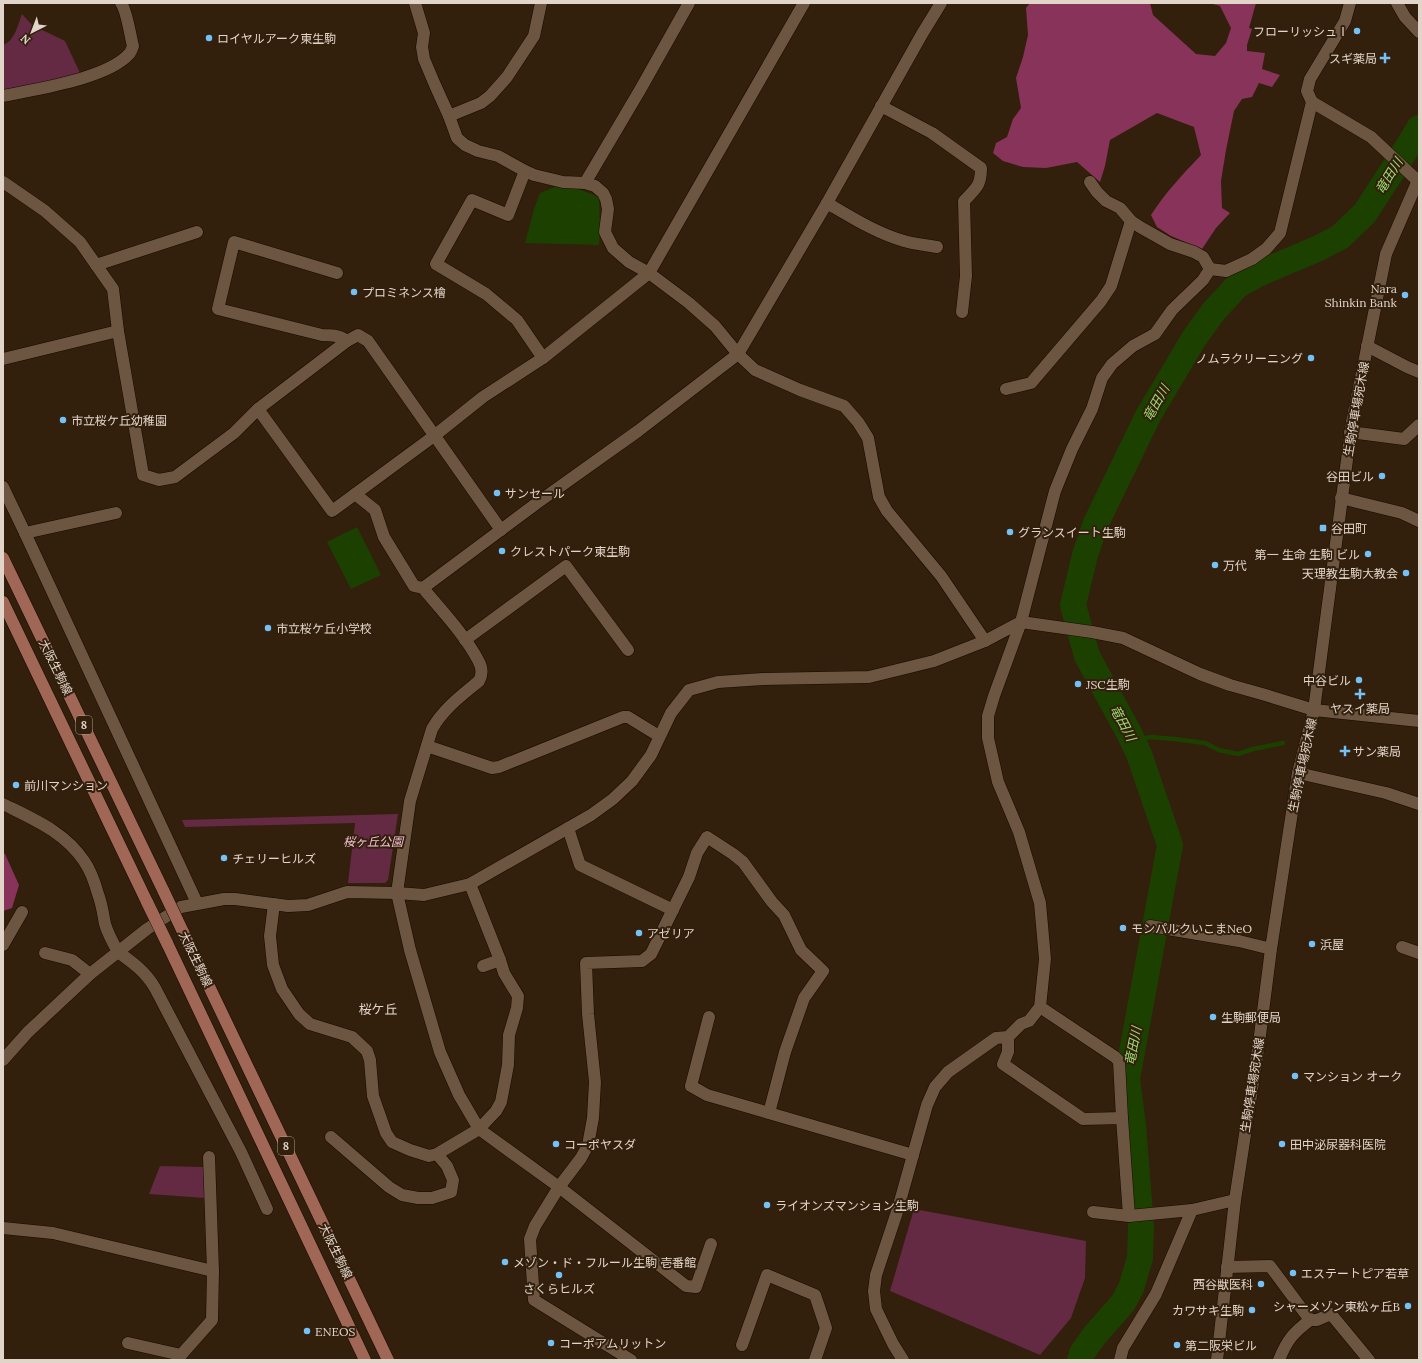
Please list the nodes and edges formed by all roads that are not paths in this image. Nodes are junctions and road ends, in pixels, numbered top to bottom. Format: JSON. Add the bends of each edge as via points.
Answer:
{"nodes":[{"id":1,"x":121,"y":3,"type":"edge"},
{"id":2,"x":414,"y":3,"type":"edge"},
{"id":3,"x":541,"y":3,"type":"edge"},
{"id":4,"x":689,"y":3,"type":"edge"},
{"id":5,"x":804,"y":3,"type":"edge"},
{"id":6,"x":941,"y":3,"type":"edge"},
{"id":7,"x":1350,"y":3,"type":"edge"},
{"id":8,"x":1397,"y":3,"type":"edge"},
{"id":9,"x":1419,"y":32,"type":"edge"},
{"id":10,"x":3,"y":96,"type":"edge"},
{"id":11,"x":1312,"y":102,"type":"junction"},
{"id":12,"x":881,"y":106,"type":"junction"},
{"id":13,"x":450,"y":116,"type":"junction"},
{"id":14,"x":525,"y":171,"type":"junction"},
{"id":15,"x":1418,"y":180,"type":"edge"},
{"id":16,"x":3,"y":182,"type":"edge"},
{"id":17,"x":1090,"y":182,"type":"dead end"},
{"id":18,"x":585,"y":183,"type":"junction"},
{"id":19,"x":827,"y":203,"type":"junction"},
{"id":20,"x":1131,"y":220,"type":"junction"},
{"id":21,"x":197,"y":232,"type":"dead end"},
{"id":22,"x":937,"y":247,"type":"dead end"},
{"id":23,"x":96,"y":265,"type":"junction"},
{"id":24,"x":1210,"y":269,"type":"junction"},
{"id":25,"x":337,"y":273,"type":"dead end"},
{"id":26,"x":649,"y":273,"type":"junction"},
{"id":27,"x":962,"y":312,"type":"dead end"},
{"id":28,"x":118,"y":331,"type":"junction"},
{"id":29,"x":347,"y":341,"type":"junction"},
{"id":30,"x":1367,"y":346,"type":"junction"},
{"id":31,"x":738,"y":354,"type":"junction"},
{"id":32,"x":543,"y":358,"type":"junction"},
{"id":33,"x":3,"y":359,"type":"edge"},
{"id":34,"x":1419,"y":372,"type":"edge"},
{"id":35,"x":1006,"y":389,"type":"dead end"},
{"id":36,"x":258,"y":410,"type":"junction"},
{"id":37,"x":1419,"y":425,"type":"edge"},
{"id":38,"x":1350,"y":432,"type":"junction"},
{"id":39,"x":434,"y":436,"type":"junction"},
{"id":40,"x":3,"y":487,"type":"edge"},
{"id":41,"x":355,"y":494,"type":"junction"},
{"id":42,"x":1341,"y":498,"type":"junction"},
{"id":43,"x":116,"y":513,"type":"dead end"},
{"id":44,"x":1419,"y":521,"type":"edge"},
{"id":45,"x":501,"y":530,"type":"junction"},
{"id":46,"x":25,"y":533,"type":"junction"},
{"id":47,"x":3,"y":558,"type":"edge"},
{"id":48,"x":423,"y":588,"type":"junction"},
{"id":49,"x":3,"y":602,"type":"edge"},
{"id":50,"x":1021,"y":622,"type":"junction"},
{"id":51,"x":465,"y":640,"type":"junction"},
{"id":52,"x":985,"y":641,"type":"junction"},
{"id":53,"x":628,"y":650,"type":"dead end"},
{"id":54,"x":1314,"y":710,"type":"junction"},
{"id":55,"x":1419,"y":721,"type":"edge"},
{"id":56,"x":659,"y":736,"type":"junction"},
{"id":57,"x":426,"y":746,"type":"junction"},
{"id":58,"x":1298,"y":773,"type":"junction"},
{"id":59,"x":3,"y":804,"type":"edge"},
{"id":60,"x":1419,"y":804,"type":"edge"},
{"id":61,"x":568,"y":828,"type":"junction"},
{"id":62,"x":470,"y":884,"type":"junction"},
{"id":63,"x":397,"y":893,"type":"junction"},
{"id":64,"x":197,"y":903,"type":"junction"},
{"id":65,"x":274,"y":904,"type":"junction"},
{"id":66,"x":673,"y":910,"type":"junction"},
{"id":67,"x":22,"y":912,"type":"dead end"},
{"id":68,"x":1150,"y":926,"type":"dead end"},
{"id":69,"x":3,"y":945,"type":"edge"},
{"id":70,"x":1402,"y":948,"type":"dead end"},
{"id":71,"x":1271,"y":949,"type":"junction"},
{"id":72,"x":118,"y":952,"type":"junction"},
{"id":73,"x":45,"y":953,"type":"dead end"},
{"id":74,"x":1419,"y":953,"type":"edge"},
{"id":75,"x":500,"y":960,"type":"junction"},
{"id":76,"x":483,"y":966,"type":"dead end"},
{"id":77,"x":90,"y":974,"type":"junction"},
{"id":78,"x":1040,"y":1007,"type":"junction"},
{"id":79,"x":708,"y":1017,"type":"dead end"},
{"id":80,"x":1008,"y":1037,"type":"junction"},
{"id":81,"x":3,"y":1060,"type":"edge"},
{"id":82,"x":769,"y":1113,"type":"junction"},
{"id":83,"x":1122,"y":1118,"type":"junction"},
{"id":84,"x":479,"y":1129,"type":"junction"},
{"id":85,"x":331,"y":1137,"type":"dead end"},
{"id":86,"x":437,"y":1154,"type":"junction"},
{"id":87,"x":913,"y":1155,"type":"junction"},
{"id":88,"x":209,"y":1157,"type":"dead end"},
{"id":89,"x":559,"y":1187,"type":"junction"},
{"id":90,"x":1235,"y":1200,"type":"junction"},
{"id":91,"x":267,"y":1209,"type":"dead end"},
{"id":92,"x":1192,"y":1210,"type":"junction"},
{"id":93,"x":1093,"y":1212,"type":"dead end"},
{"id":94,"x":1131,"y":1216,"type":"junction"},
{"id":95,"x":3,"y":1228,"type":"edge"},
{"id":96,"x":711,"y":1244,"type":"dead end"},
{"id":97,"x":1227,"y":1267,"type":"junction"},
{"id":98,"x":213,"y":1271,"type":"junction"},
{"id":99,"x":1310,"y":1320,"type":"junction"},
{"id":100,"x":128,"y":1343,"type":"dead end"},
{"id":101,"x":742,"y":1346,"type":"dead end"},
{"id":102,"x":365,"y":1360,"type":"edge"},
{"id":103,"x":388,"y":1360,"type":"edge"},
{"id":104,"x":631,"y":1360,"type":"edge"},
{"id":105,"x":815,"y":1360,"type":"edge"},
{"id":106,"x":903,"y":1360,"type":"edge"},
{"id":107,"x":1120,"y":1360,"type":"edge"},
{"id":108,"x":1217,"y":1360,"type":"edge"},
{"id":109,"x":1279,"y":1360,"type":"edge"},
{"id":110,"x":1369,"y":1360,"type":"edge"}],
"edges":[{"from":1,"to":10,"type":"street","via":[[133,46],[129,54],[111,67],[86,77]]},
{"from":2,"to":13,"type":"street","via":[[424,33],[424,59]]},
{"from":3,"to":13,"type":"street","via":[[534,36],[507,77],[481,103]]},
{"from":4,"to":18,"type":"street"},
{"from":5,"to":26,"type":"street"},
{"from":6,"to":12,"type":"street"},
{"from":7,"to":11,"type":"street","via":[[1344,22],[1310,79],[1307,91]]},
{"from":8,"to":9,"type":"street","via":[[1405,17]]},
{"from":11,"to":15,"type":"street","via":[[1370,137]]},
{"from":11,"to":24,"type":"street","via":[[1280,233],[1266,249],[1252,259],[1226,271]]},
{"from":12,"to":19,"type":"street"},
{"from":12,"to":27,"type":"street","via":[[932,133],[981,168],[979,185],[964,201],[966,276]]},
{"from":13,"to":14,"type":"street","via":[[457,138],[465,145],[498,156]]},
{"from":14,"to":18,"type":"street","via":[[563,182]]},
{"from":14,"to":32,"type":"street","via":[[508,215],[472,200],[436,264],[486,294],[517,320]]},
{"from":15,"to":30,"type":"street","name":"生駒停車場宛木線","via":[[1386,254]]},
{"from":16,"to":23,"type":"street","via":[[45,211],[80,242]]},
{"from":17,"to":20,"type":"street","via":[[1106,201],[1120,208]]},
{"from":18,"to":26,"type":"street","via":[[595,186],[603,193],[608,209],[605,232],[613,248],[629,262]]},
{"from":19,"to":22,"type":"street","via":[[855,220],[904,241]]},
{"from":19,"to":31,"type":"street"},
{"from":20,"to":24,"type":"street","via":[[1170,244],[1203,257]]},
{"from":20,"to":35,"type":"street","via":[[1111,286],[1101,301],[1030,383]]},
{"from":21,"to":23,"type":"street"},
{"from":23,"to":28,"type":"street","via":[[113,289]]},
{"from":24,"to":50,"type":"street","via":[[1172,310],[1155,334],[1132,346],[1112,364],[1102,378],[1092,409],[1055,491]]},
{"from":25,"to":29,"type":"street","via":[[234,242],[218,309],[322,335],[336,336]]},
{"from":26,"to":31,"type":"street","via":[[715,326]]},
{"from":26,"to":32,"type":"street"},
{"from":28,"to":33,"type":"street"},
{"from":28,"to":36,"type":"street","via":[[143,475],[159,480],[175,477],[234,433]]},
{"from":29,"to":36,"type":"street"},
{"from":29,"to":39,"type":"street","via":[[358,335],[368,341]]},
{"from":30,"to":34,"type":"street"},
{"from":30,"to":38,"type":"street","name":"生駒停車場宛木線"},
{"from":31,"to":45,"type":"street"},
{"from":31,"to":52,"type":"street","via":[[754,370],[844,406],[858,422],[868,438],[879,497],[887,511],[941,576]]},
{"from":32,"to":39,"type":"street","via":[[483,397]]},
{"from":36,"to":41,"type":"street","via":[[332,511]]},
{"from":37,"to":38,"type":"street","via":[[1404,438]]},
{"from":38,"to":42,"type":"street","name":"生駒停車場宛木線"},
{"from":39,"to":41,"type":"street"},
{"from":39,"to":45,"type":"street"},
{"from":40,"to":46,"type":"street"},
{"from":41,"to":48,"type":"street","via":[[375,510],[384,537],[414,586]]},
{"from":42,"to":44,"type":"street","via":[[1402,513]]},
{"from":42,"to":54,"type":"street","name":"生駒停車場宛木線"},
{"from":43,"to":46,"type":"street"},
{"from":45,"to":48,"type":"street"},
{"from":46,"to":64,"type":"street"},
{"from":47,"to":103,"type":"main road","name":"大阪生駒線","number":"8","bridge":true},
{"from":48,"to":51,"type":"street"},
{"from":49,"to":102,"type":"main road","name":"大阪生駒線","number":"8","bridge":true},
{"from":50,"to":52,"type":"street"},
{"from":50,"to":54,"type":"street","via":[[1123,638],[1200,674]]},
{"from":50,"to":78,"type":"street","via":[[988,716],[988,738],[998,782],[1019,832],[1040,903],[1045,959]]},
{"from":51,"to":53,"type":"street","via":[[566,566]]},
{"from":51,"to":57,"type":"street","via":[[479,661],[482,676],[437,720]]},
{"from":52,"to":56,"type":"street","via":[[934,661],[869,677],[718,682],[690,690],[672,713]]},
{"from":54,"to":55,"type":"street"},
{"from":54,"to":58,"type":"street","name":"生駒停車場宛木線"},
{"from":56,"to":57,"type":"street","via":[[628,717],[623,717],[492,768]]},
{"from":56,"to":61,"type":"street","via":[[650,755],[632,781],[613,799]]},
{"from":57,"to":63,"type":"street","via":[[410,801]]},
{"from":58,"to":60,"type":"street","via":[[1386,793]]},
{"from":58,"to":71,"type":"street","name":"生駒停車場宛木線"},
{"from":59,"to":72,"type":"street","via":[[49,828],[76,849],[93,879],[105,924]]},
{"from":61,"to":62,"type":"street"},
{"from":61,"to":66,"type":"street","via":[[580,865]]},
{"from":62,"to":63,"type":"street","via":[[424,895]]},
{"from":62,"to":75,"type":"street"},
{"from":63,"to":65,"type":"street","via":[[346,892],[308,905]]},
{"from":63,"to":84,"type":"street","via":[[410,950],[440,1052],[459,1095]]},
{"from":64,"to":65,"type":"street","via":[[235,899]]},
{"from":64,"to":72,"type":"street","via":[[181,906]]},
{"from":65,"to":86,"type":"street","via":[[270,936],[273,965],[282,989],[310,1024],[352,1037],[367,1051],[373,1096],[386,1133],[392,1142],[429,1156]]},
{"from":66,"to":82,"type":"street","via":[[697,853],[707,837],[743,862],[784,915],[801,950],[823,971],[804,998],[785,1052]]},
{"from":66,"to":89,"type":"street","via":[[651,954],[642,961],[586,963],[595,1082],[593,1118],[588,1146]]},
{"from":67,"to":69,"type":"street"},
{"from":68,"to":71,"type":"street"},
{"from":70,"to":74,"type":"street"},
{"from":71,"to":90,"type":"street","name":"生駒停車場宛木線"},
{"from":72,"to":77,"type":"street"},
{"from":72,"to":91,"type":"street","via":[[150,979],[241,1152]]},
{"from":73,"to":77,"type":"street","via":[[72,960]]},
{"from":75,"to":76,"type":"street"},
{"from":75,"to":84,"type":"street","via":[[504,974],[518,996],[517,1008],[509,1035],[508,1065],[501,1102]]},
{"from":77,"to":81,"type":"street","via":[[28,1032]]},
{"from":78,"to":80,"type":"street","via":[[1029,1021],[1021,1024]]},
{"from":78,"to":83,"type":"street","via":[[1119,1061]]},
{"from":79,"to":82,"type":"street","via":[[691,1086],[707,1095]]},
{"from":80,"to":83,"type":"street","via":[[1008,1052],[1003,1064],[1083,1119]]},
{"from":80,"to":87,"type":"street","via":[[996,1038],[948,1072],[935,1087],[927,1105]]},
{"from":82,"to":87,"type":"street"},
{"from":83,"to":94,"type":"street"},
{"from":84,"to":86,"type":"street"},
{"from":84,"to":89,"type":"street"},
{"from":85,"to":86,"type":"street","via":[[389,1187],[402,1195],[418,1198],[432,1198],[451,1192],[453,1180],[447,1166]]},
{"from":87,"to":106,"type":"street","via":[[876,1274],[874,1291],[876,1309]]},
{"from":88,"to":98,"type":"street"},
{"from":89,"to":96,"type":"street","via":[[686,1286],[696,1287]]},
{"from":89,"to":104,"type":"street","via":[[530,1239],[534,1300]]},
{"from":90,"to":92,"type":"street"},
{"from":90,"to":97,"type":"street","name":"生駒停車場宛木線"},
{"from":92,"to":94,"type":"street"},
{"from":92,"to":107,"type":"street","via":[[1156,1294],[1123,1348]]},
{"from":93,"to":94,"type":"street"},
{"from":95,"to":98,"type":"street","via":[[53,1233]]},
{"from":97,"to":99,"type":"street","via":[[1270,1266]]},
{"from":97,"to":108,"type":"street","name":"生駒停車場宛木線"},
{"from":98,"to":100,"type":"street","via":[[212,1320],[181,1355]]},
{"from":99,"to":109,"type":"street","via":[[1293,1333]]},
{"from":99,"to":110,"type":"street","via":[[1331,1314]]},
{"from":101,"to":105,"type":"street","via":[[767,1275],[814,1295],[826,1328]]}]}
